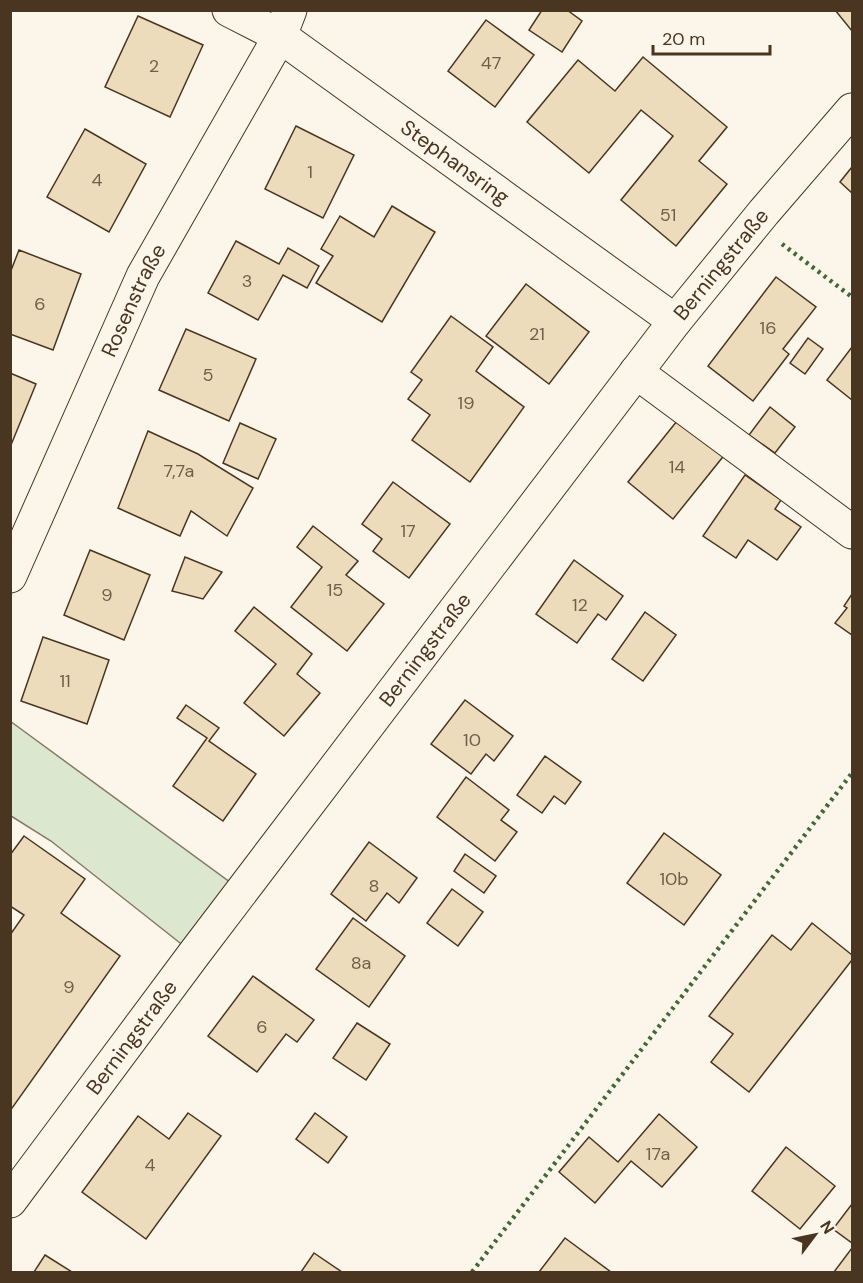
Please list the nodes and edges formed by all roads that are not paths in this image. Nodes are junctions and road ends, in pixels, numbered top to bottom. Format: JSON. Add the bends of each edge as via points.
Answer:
{"nodes":[{"id":1,"x":229,"y":10,"type":"edge"},
{"id":2,"x":285,"y":23,"type":"edge"},
{"id":3,"x":852,"y":110,"type":"edge"},
{"id":4,"x":675,"y":321,"type":"junction"},
{"id":5,"x":636,"y":372,"type":"junction"},
{"id":6,"x":852,"y":532,"type":"edge"},
{"id":7,"x":10,"y":576,"type":"edge"},
{"id":8,"x":10,"y":1201,"type":"edge"}],
"edges":[{"from":1,"to":2,"type":"street","name":"Stephansring"},
{"from":2,"to":4,"type":"street","name":"Stephansring"},
{"from":2,"to":7,"type":"street","name":"Rosenstraße","via":[[143,276]]},
{"from":3,"to":4,"type":"street","name":"Berningstraße"},
{"from":4,"to":5,"type":"street","name":"Berningstraße"},
{"from":5,"to":6,"type":"street"},
{"from":5,"to":8,"type":"street","name":"Berningstraße"}]}
